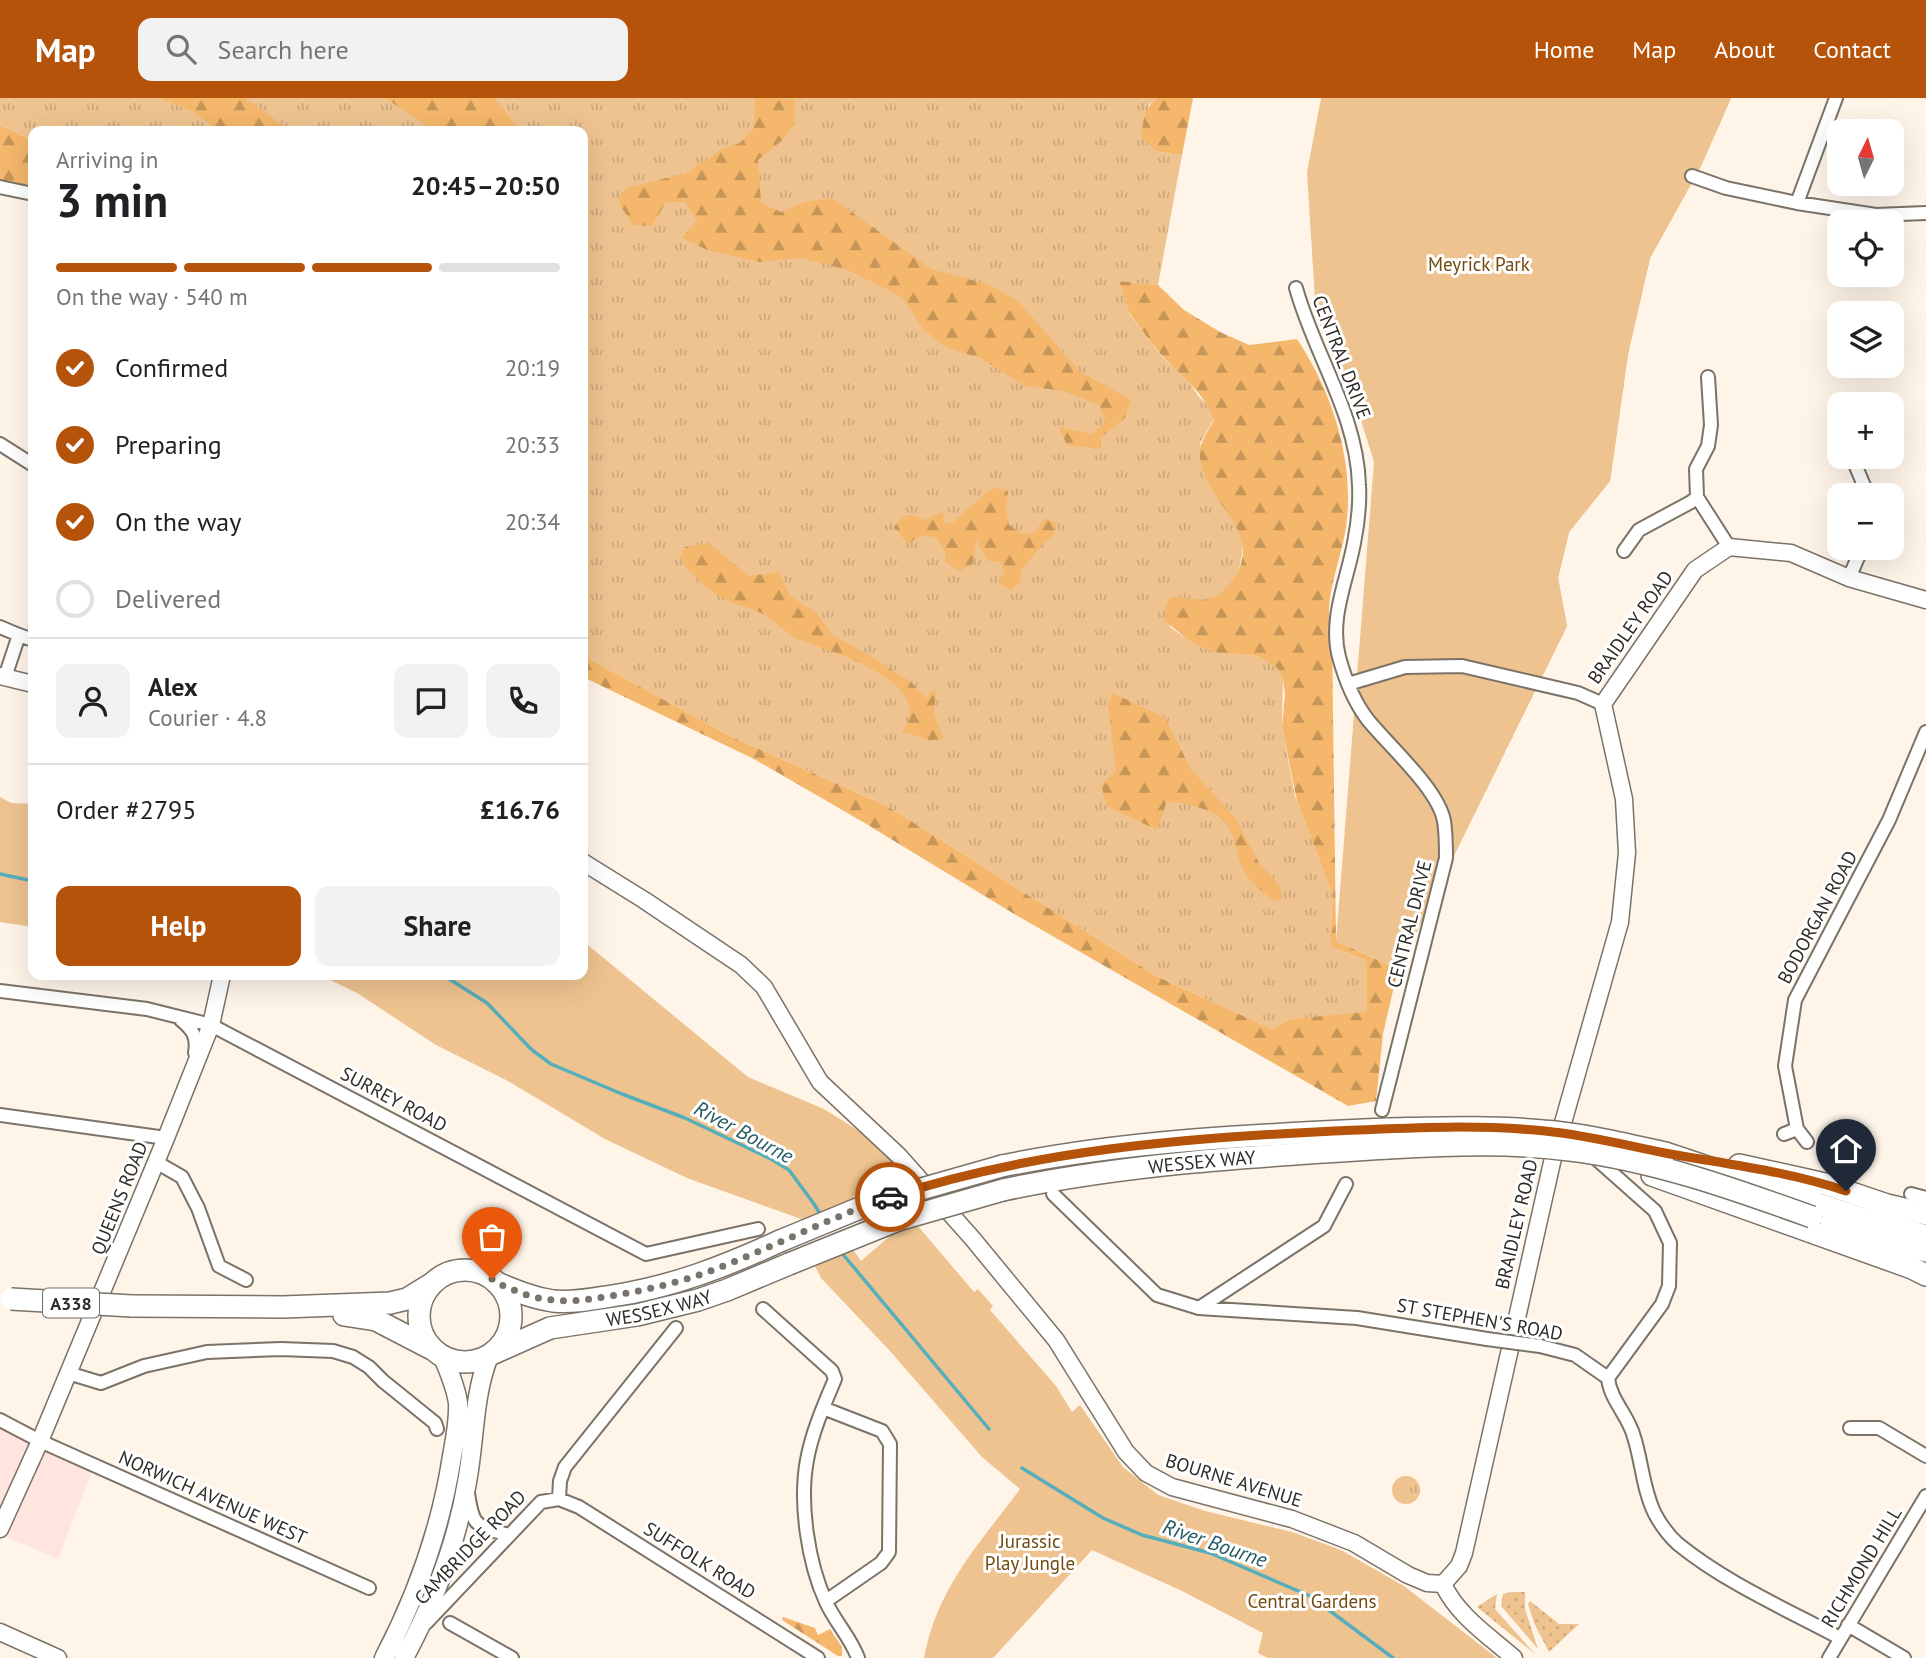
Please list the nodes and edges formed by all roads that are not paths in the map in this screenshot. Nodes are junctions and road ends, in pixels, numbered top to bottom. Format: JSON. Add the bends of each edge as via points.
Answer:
{"nodes":[{"id":1,"x":1836,"y":98,"type":"edge"},
{"id":2,"x":1692,"y":176,"type":"dead end"},
{"id":3,"x":0,"y":187,"type":"edge"},
{"id":4,"x":28,"y":193,"type":"edge"},
{"id":5,"x":1797,"y":203,"type":"junction"},
{"id":6,"x":1926,"y":213,"type":"edge"},
{"id":7,"x":1296,"y":288,"type":"dead end"},
{"id":8,"x":1708,"y":376,"type":"dead end"},
{"id":9,"x":0,"y":444,"type":"edge"},
{"id":10,"x":28,"y":462,"type":"edge"},
{"id":11,"x":1696,"y":497,"type":"junction"},
{"id":12,"x":1729,"y":547,"type":"junction"},
{"id":13,"x":1624,"y":551,"type":"dead end"},
{"id":14,"x":1857,"y":560,"type":"edge"},
{"id":15,"x":1849,"y":578,"type":"junction"},
{"id":16,"x":1926,"y":600,"type":"edge"},
{"id":17,"x":0,"y":627,"type":"edge"},
{"id":18,"x":19,"y":635,"type":"junction"},
{"id":19,"x":28,"y":638,"type":"edge"},
{"id":20,"x":2,"y":677,"type":"edge"},
{"id":21,"x":28,"y":683,"type":"edge"},
{"id":22,"x":1348,"y":684,"type":"junction"},
{"id":23,"x":1603,"y":704,"type":"junction"},
{"id":24,"x":1926,"y":732,"type":"edge"},
{"id":25,"x":588,"y":865,"type":"edge"},
{"id":26,"x":221,"y":980,"type":"edge"},
{"id":27,"x":0,"y":991,"type":"edge"},
{"id":28,"x":179,"y":1019,"type":"junction"},
{"id":29,"x":211,"y":1025,"type":"junction"},
{"id":30,"x":190,"y":1074,"type":"junction"},
{"id":31,"x":0,"y":1115,"type":"edge"},
{"id":32,"x":1386,"y":1129,"type":"junction"},
{"id":33,"x":1797,"y":1129,"type":"junction"},
{"id":34,"x":1784,"y":1135,"type":"dead end"},
{"id":35,"x":166,"y":1138,"type":"junction"},
{"id":36,"x":1557,"y":1141,"type":"junction"},
{"id":37,"x":1807,"y":1142,"type":"dead end"},
{"id":38,"x":156,"y":1162,"type":"junction"},
{"id":39,"x":1340,"y":1190,"type":"dead end"},
{"id":40,"x":1911,"y":1194,"type":"dead end"},
{"id":41,"x":1052,"y":1195,"type":"dead end"},
{"id":42,"x":1926,"y":1198,"type":"edge"},
{"id":43,"x":1815,"y":1208,"type":"junction"},
{"id":44,"x":1926,"y":1214,"type":"edge"},
{"id":45,"x":758,"y":1229,"type":"dead end"},
{"id":46,"x":1926,"y":1236,"type":"edge"},
{"id":47,"x":1926,"y":1251,"type":"edge"},
{"id":48,"x":1926,"y":1275,"type":"edge"},
{"id":49,"x":246,"y":1280,"type":"dead end"},
{"id":50,"x":433,"y":1283,"type":"junction"},
{"id":51,"x":497,"y":1283,"type":"junction"},
{"id":52,"x":6,"y":1299,"type":"edge"},
{"id":53,"x":283,"y":1307,"type":"junction"},
{"id":54,"x":1199,"y":1308,"type":"junction"},
{"id":55,"x":768,"y":1311,"type":"dead end"},
{"id":56,"x":676,"y":1328,"type":"dead end"},
{"id":57,"x":438,"y":1354,"type":"junction"},
{"id":58,"x":491,"y":1354,"type":"junction"},
{"id":59,"x":68,"y":1373,"type":"junction"},
{"id":60,"x":1608,"y":1378,"type":"junction"},
{"id":61,"x":822,"y":1408,"type":"junction"},
{"id":62,"x":0,"y":1420,"type":"edge"},
{"id":63,"x":1850,"y":1428,"type":"dead end"},
{"id":64,"x":437,"y":1429,"type":"dead end"},
{"id":65,"x":40,"y":1441,"type":"junction"},
{"id":66,"x":1926,"y":1456,"type":"edge"},
{"id":67,"x":467,"y":1483,"type":"junction"},
{"id":68,"x":1926,"y":1496,"type":"edge"},
{"id":69,"x":559,"y":1499,"type":"junction"},
{"id":70,"x":0,"y":1529,"type":"edge"},
{"id":71,"x":508,"y":1535,"type":"junction"},
{"id":72,"x":1443,"y":1584,"type":"junction"},
{"id":73,"x":369,"y":1588,"type":"dead end"},
{"id":74,"x":825,"y":1601,"type":"junction"},
{"id":75,"x":450,"y":1623,"type":"dead end"},
{"id":76,"x":1848,"y":1625,"type":"junction"},
{"id":77,"x":0,"y":1632,"type":"edge"},
{"id":78,"x":416,"y":1634,"type":"junction"},
{"id":79,"x":1840,"y":1638,"type":"junction"},
{"id":80,"x":58,"y":1658,"type":"edge"},
{"id":81,"x":384,"y":1658,"type":"edge"},
{"id":82,"x":404,"y":1658,"type":"edge"},
{"id":83,"x":512,"y":1658,"type":"edge"},
{"id":84,"x":818,"y":1658,"type":"edge"},
{"id":85,"x":859,"y":1658,"type":"edge"},
{"id":86,"x":1514,"y":1658,"type":"edge"},
{"id":87,"x":1829,"y":1658,"type":"edge"},
{"id":88,"x":1904,"y":1658,"type":"edge"}],
"edges":[{"from":1,"to":5,"type":"street"},
{"from":2,"to":5,"type":"street"},
{"from":3,"to":4,"type":"street"},
{"from":5,"to":6,"type":"street","via":[[1876,215]]},
{"from":7,"to":22,"type":"street","name":"CENTRAL DRIVE","via":[[1311,336],[1343,407],[1359,481],[1354,545],[1336,622],[1338,654]]},
{"from":8,"to":11,"type":"street","via":[[1711,425],[1708,446],[1696,469]]},
{"from":9,"to":10,"type":"street"},
{"from":11,"to":12,"type":"street"},
{"from":11,"to":13,"type":"street","via":[[1639,530]]},
{"from":12,"to":15,"type":"street","via":[[1791,553]]},
{"from":12,"to":23,"type":"street","name":"BRAIDLEY ROAD","via":[[1695,570]]},
{"from":14,"to":15,"type":"street"},
{"from":15,"to":16,"type":"street"},
{"from":17,"to":18,"type":"street"},
{"from":18,"to":19,"type":"street"},
{"from":18,"to":20,"type":"street"},
{"from":20,"to":21,"type":"street"},
{"from":22,"to":23,"type":"street","name":"BRAIDLEY ROAD","via":[[1405,667],[1462,666],[1578,693]]},
{"from":22,"to":32,"type":"street","name":"CENTRAL DRIVE","via":[[1366,718],[1428,789],[1444,819],[1446,858]]},
{"from":23,"to":36,"type":"street","name":"BRAIDLEY ROAD","via":[[1624,799],[1627,853],[1620,922]]},
{"from":24,"to":33,"type":"street","name":"BODORGAN ROAD","via":[[1889,820],[1795,1000],[1785,1066]]},
{"from":25,"to":72,"type":"street","name":"BOURNE AVENUE","via":[[741,965],[758,982],[820,1082],[899,1156],[972,1238],[1056,1340],[1126,1452],[1146,1473],[1172,1487],[1292,1519],[1354,1543],[1427,1583]]},
{"from":26,"to":29,"type":"street","name":"QUEENS ROAD"},
{"from":27,"to":28,"type":"street","name":"SURREY ROAD","via":[[147,1009]]},
{"from":28,"to":29,"type":"street","name":"SURREY ROAD"},
{"from":28,"to":30,"type":"street","name":"QUEENS ROAD","via":[[197,1039]]},
{"from":29,"to":30,"type":"street","name":"QUEENS ROAD"},
{"from":29,"to":45,"type":"street","name":"SURREY ROAD","via":[[646,1254]]},
{"from":30,"to":35,"type":"street","name":"QUEENS ROAD"},
{"from":31,"to":35,"type":"street"},
{"from":32,"to":43,"type":"highway","name":"WESSEX WAY","bridge":true,"via":[[1611,1156]]},
{"from":32,"to":43,"type":"highway","name":"WESSEX WAY","bridge":true,"via":[[1489,1128],[1592,1137],[1740,1165]]},
{"from":32,"to":51,"type":"highway","name":"WESSEX WAY","bridge":true,"via":[[1172,1141],[1002,1166],[872,1203],[734,1262],[635,1292],[555,1301]]},
{"from":32,"to":58,"type":"highway","name":"WESSEX WAY","bridge":true,"via":[[1003,1190],[898,1220],[698,1300],[550,1328]]},
{"from":33,"to":34,"type":"street"},
{"from":33,"to":37,"type":"street","name":"BODORGAN ROAD"},
{"from":35,"to":38,"type":"street","name":"QUEENS ROAD"},
{"from":36,"to":60,"type":"street","via":[[1589,1152],[1656,1211],[1670,1243],[1669,1286],[1662,1304]]},
{"from":36,"to":72,"type":"street","name":"BRAIDLEY ROAD","via":[[1464,1553]]},
{"from":38,"to":49,"type":"street","via":[[182,1177],[219,1266]]},
{"from":38,"to":59,"type":"street","name":"QUEENS ROAD"},
{"from":39,"to":54,"type":"street","via":[[1324,1226]]},
{"from":40,"to":42,"type":"street"},
{"from":41,"to":54,"type":"street","name":"ST STEPHEN'S ROAD","via":[[1157,1295]]},
{"from":43,"to":44,"type":"highway","via":[[1887,1205]]},
{"from":43,"to":46,"type":"highway","name":"WESSEX WAY"},
{"from":43,"to":47,"type":"highway","name":"WESSEX WAY","via":[[1865,1235]]},
{"from":43,"to":48,"type":"highway"},
{"from":50,"to":51,"type":"highway","via":[[448,1273],[465,1270],[482,1273]]},
{"from":50,"to":53,"type":"highway","via":[[407,1299],[390,1303]]},
{"from":50,"to":57,"type":"highway","via":[[419,1313],[422,1333]]},
{"from":51,"to":58,"type":"highway","via":[[509,1302],[511,1319],[508,1335]]},
{"from":52,"to":53,"type":"highway","number":"A338","bridge":true},
{"from":53,"to":57,"type":"highway","via":[[376,1320]]},
{"from":54,"to":60,"type":"street","name":"ST STEPHEN'S ROAD","bridge":true,"via":[[1357,1318],[1540,1346],[1575,1355]]},
{"from":55,"to":61,"type":"street","via":[[832,1371],[835,1379]]},
{"from":56,"to":69,"type":"street","name":"CAMBRIDGE ROAD","via":[[565,1467]]},
{"from":57,"to":58,"type":"highway","via":[[461,1363]]},
{"from":57,"to":81,"type":"main road","name":"CAMBRIDGE ROAD","via":[[458,1403],[447,1484],[416,1592]]},
{"from":58,"to":67,"type":"main road","name":"CAMBRIDGE ROAD","via":[[478,1392]]},
{"from":59,"to":64,"type":"street","via":[[101,1383],[144,1366],[207,1352],[333,1351],[369,1367]]},
{"from":59,"to":65,"type":"street","name":"QUEENS ROAD"},
{"from":60,"to":79,"type":"street","via":[[1634,1434],[1647,1494],[1666,1531],[1710,1566]]},
{"from":61,"to":74,"type":"street","via":[[807,1459],[805,1493],[811,1552]]},
{"from":61,"to":74,"type":"street","via":[[881,1431],[890,1444],[889,1552],[881,1563]]},
{"from":62,"to":65,"type":"street","name":"NORWICH AVENUE WEST"},
{"from":63,"to":66,"type":"street","via":[[1879,1428]]},
{"from":65,"to":70,"type":"street","name":"QUEENS ROAD"},
{"from":65,"to":73,"type":"street","name":"NORWICH AVENUE WEST"},
{"from":67,"to":71,"type":"street","via":[[472,1516],[478,1525]]},
{"from":67,"to":78,"type":"main road","name":"CAMBRIDGE ROAD","via":[[447,1558]]},
{"from":68,"to":76,"type":"street","name":"RICHMOND HILL"},
{"from":69,"to":71,"type":"street","name":"CAMBRIDGE ROAD","via":[[541,1502]]},
{"from":69,"to":84,"type":"street","name":"SUFFOLK ROAD","via":[[579,1507]]},
{"from":71,"to":78,"type":"street","name":"CAMBRIDGE ROAD"},
{"from":72,"to":86,"type":"street","via":[[1463,1614]]},
{"from":74,"to":85,"type":"street"},
{"from":75,"to":83,"type":"street"},
{"from":76,"to":79,"type":"street","name":"RICHMOND HILL"},
{"from":76,"to":88,"type":"street"},
{"from":77,"to":80,"type":"street"},
{"from":78,"to":82,"type":"main road","name":"CAMBRIDGE ROAD"},
{"from":79,"to":87,"type":"street","name":"RICHMOND HILL"}]}
